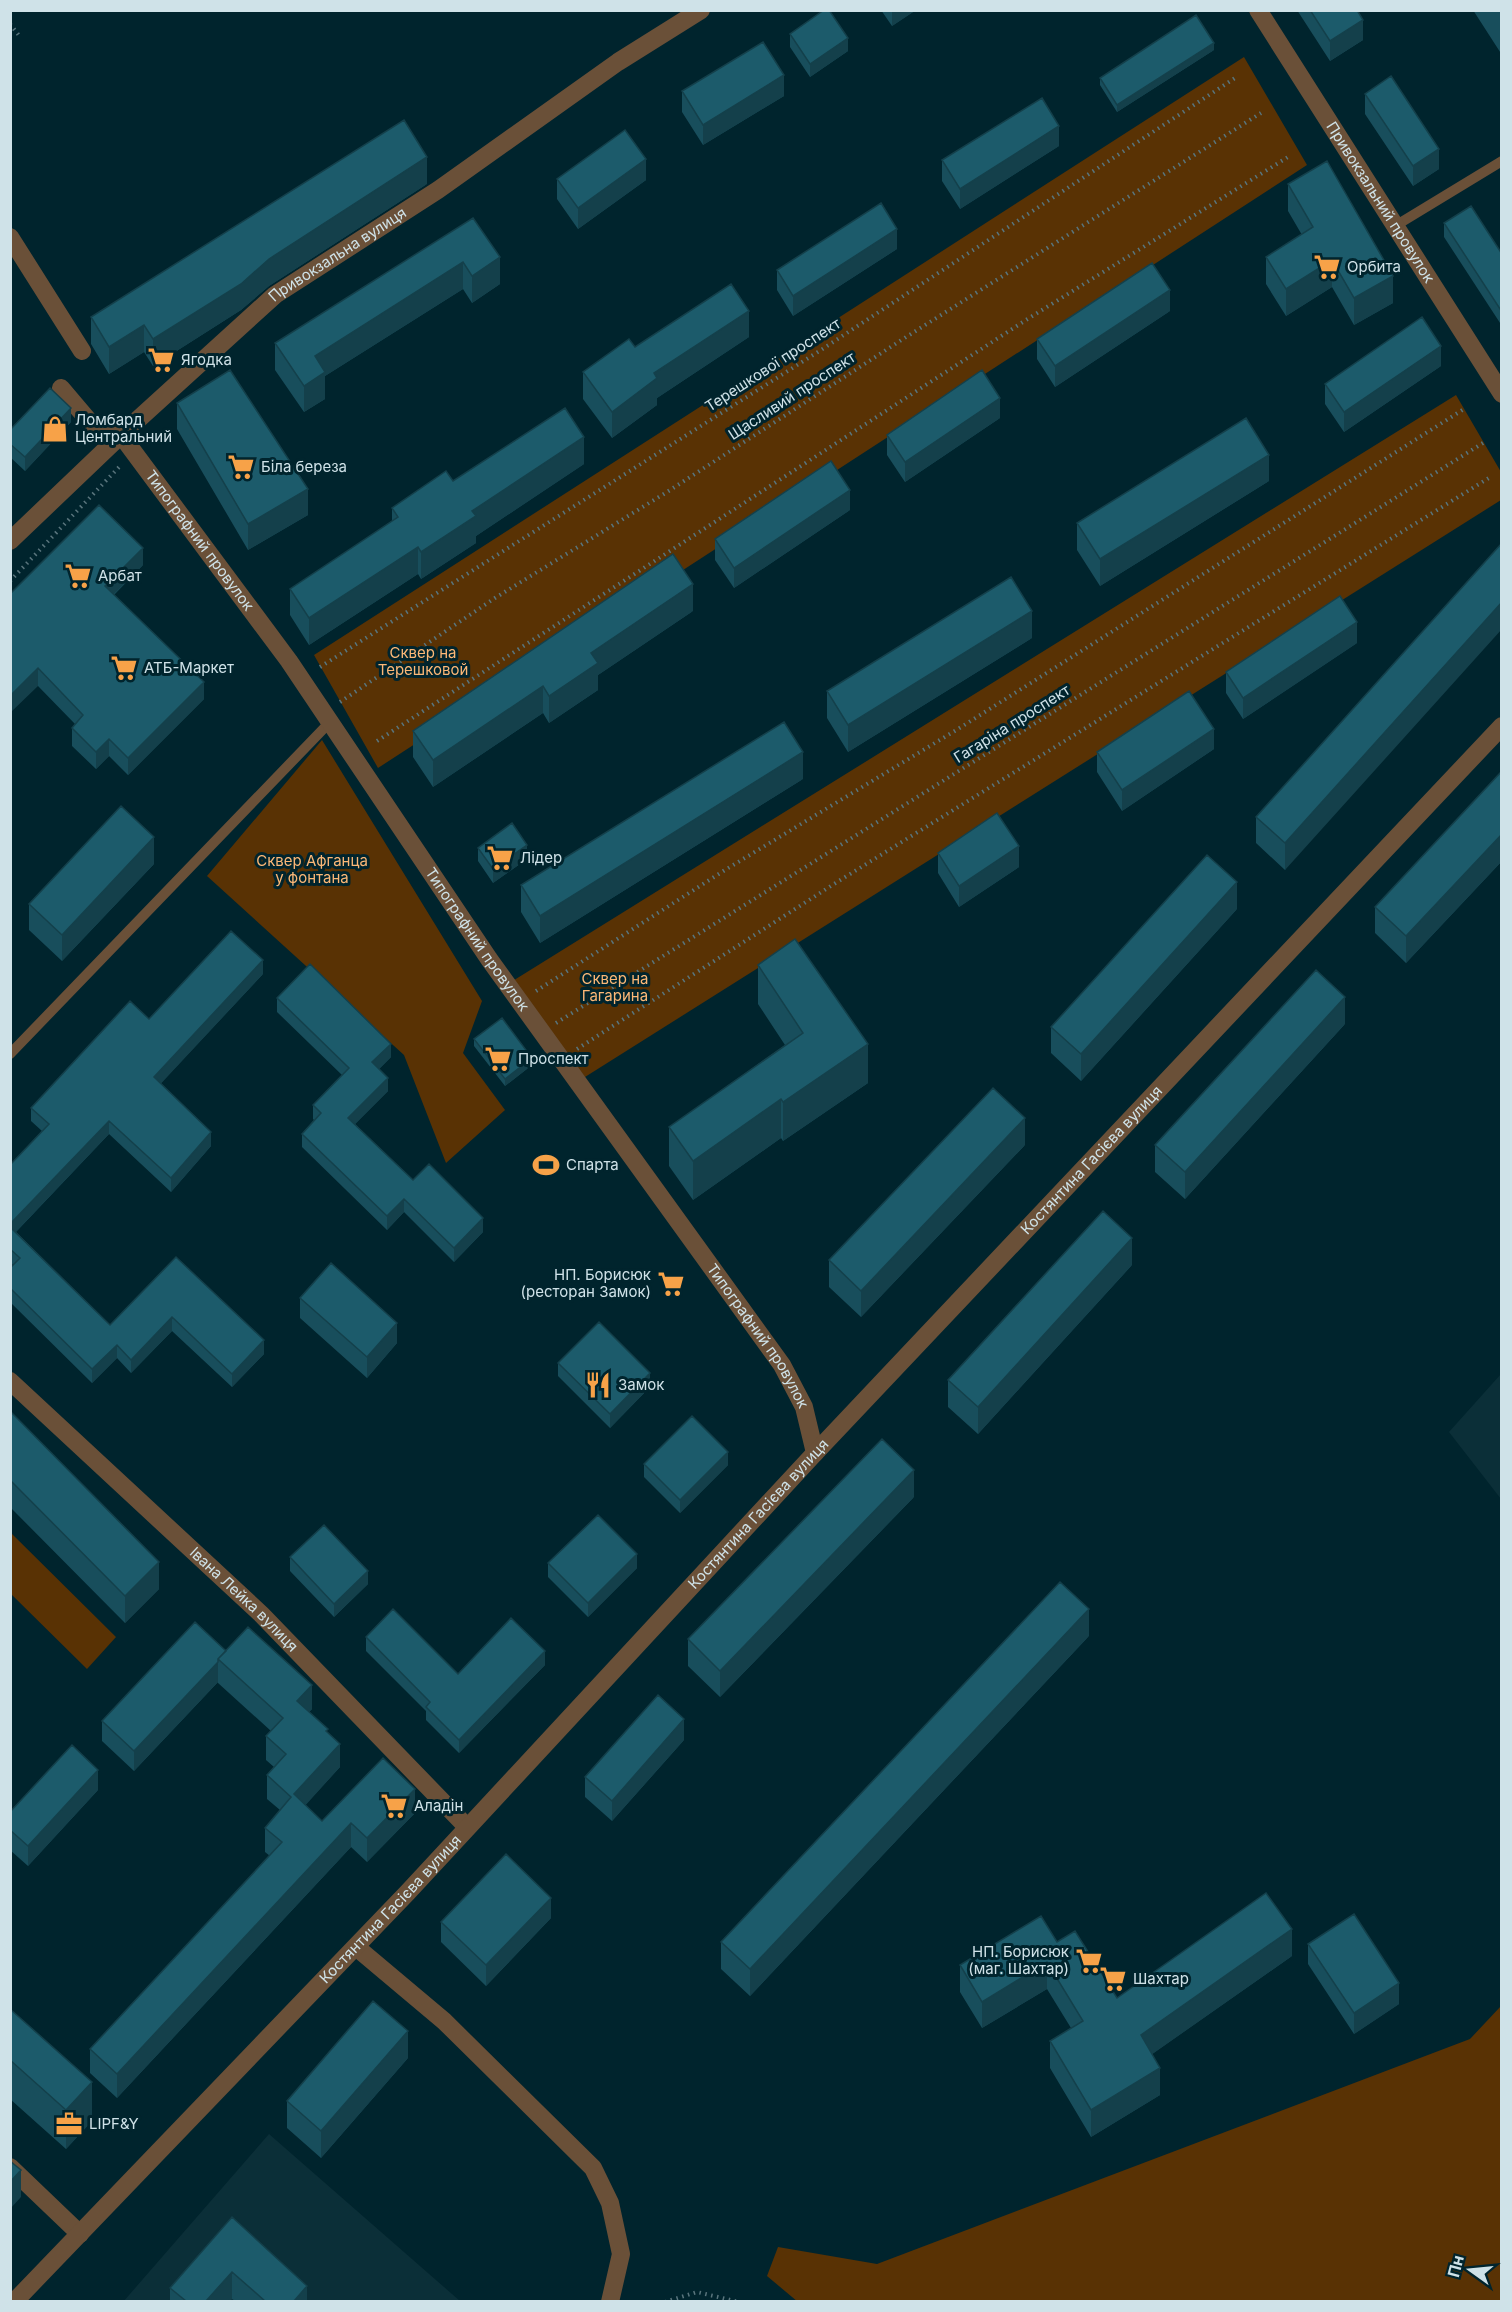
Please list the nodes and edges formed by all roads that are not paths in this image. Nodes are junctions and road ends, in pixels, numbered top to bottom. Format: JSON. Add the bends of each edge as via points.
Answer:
{"nodes":[{"id":1,"x":701,"y":10,"type":"edge"},
{"id":2,"x":1258,"y":10,"type":"edge"},
{"id":3,"x":1502,"y":161,"type":"edge"},
{"id":4,"x":1395,"y":226,"type":"junction"},
{"id":5,"x":10,"y":237,"type":"edge"},
{"id":6,"x":82,"y":351,"type":"dead end"},
{"id":7,"x":61,"y":388,"type":"dead end"},
{"id":8,"x":1502,"y":394,"type":"edge"},
{"id":9,"x":121,"y":435,"type":"junction"},
{"id":10,"x":10,"y":541,"type":"edge"},
{"id":11,"x":330,"y":722,"type":"junction"},
{"id":12,"x":1502,"y":726,"type":"edge"},
{"id":13,"x":10,"y":1054,"type":"edge"},
{"id":14,"x":10,"y":1382,"type":"edge"},
{"id":15,"x":815,"y":1453,"type":"junction"},
{"id":16,"x":467,"y":1827,"type":"junction"},
{"id":17,"x":356,"y":1947,"type":"junction"},
{"id":18,"x":10,"y":2167,"type":"edge"},
{"id":19,"x":80,"y":2234,"type":"junction"},
{"id":20,"x":14,"y":2301,"type":"edge"},
{"id":21,"x":610,"y":2301,"type":"edge"}],
"edges":[{"from":1,"to":9,"type":"street","name":"Привокзальна вулиця","via":[[618,62],[438,190],[275,295]]},
{"from":2,"to":4,"type":"street","name":"Привокзальний провулок"},
{"from":3,"to":4,"type":"lane"},
{"from":4,"to":8,"type":"street","name":"Привокзальний провулок"},
{"from":5,"to":6,"type":"street"},
{"from":7,"to":9,"type":"street","via":[[100,434]]},
{"from":9,"to":10,"type":"street","name":"Привокзальна вулиця"},
{"from":9,"to":11,"type":"street","name":"Типографний провулок","via":[[290,661]]},
{"from":11,"to":13,"type":"lane"},
{"from":11,"to":15,"type":"street","name":"Типографний провулок","via":[[489,959],[782,1365],[804,1407]]},
{"from":12,"to":15,"type":"street","name":"Костянтина Гасієва вулиця"},
{"from":14,"to":16,"type":"street","name":"Івана Лейка вулиця","via":[[261,1614]]},
{"from":15,"to":16,"type":"street","name":"Костянтина Гасієва вулиця"},
{"from":16,"to":17,"type":"street","name":"Костянтина Гасієва вулиця"},
{"from":17,"to":19,"type":"street","name":"Костянтина Гасієва вулиця"},
{"from":17,"to":21,"type":"street","via":[[444,2021],[593,2168],[610,2203],[621,2254]]},
{"from":18,"to":19,"type":"street"},
{"from":19,"to":20,"type":"street","name":"Костянтина Гасієва вулиця"}]}
